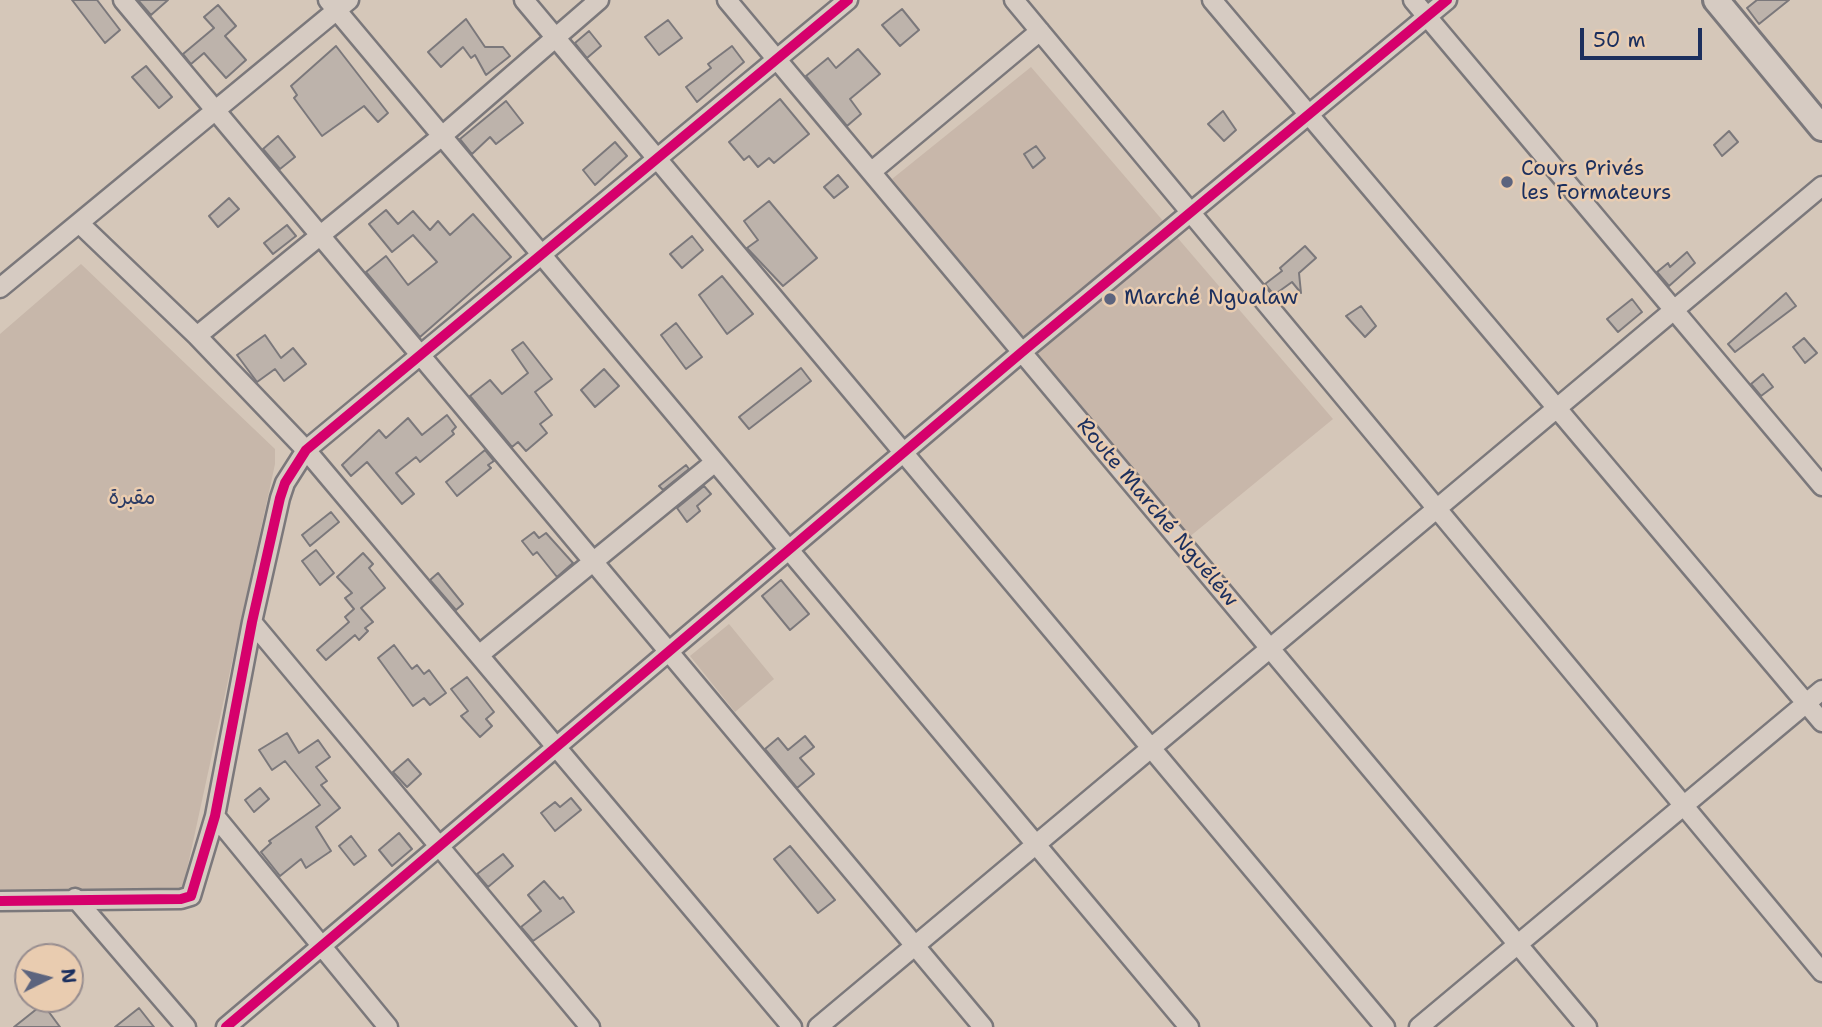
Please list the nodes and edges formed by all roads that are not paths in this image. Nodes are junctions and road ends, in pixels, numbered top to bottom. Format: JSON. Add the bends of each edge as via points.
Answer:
{"nodes":[{"id":1,"x":123,"y":0,"type":"edge"},
{"id":2,"x":524,"y":0,"type":"edge"},
{"id":3,"x":599,"y":0,"type":"edge"},
{"id":4,"x":727,"y":0,"type":"edge"},
{"id":5,"x":848,"y":0,"type":"edge"},
{"id":6,"x":1014,"y":0,"type":"edge"},
{"id":7,"x":1212,"y":0,"type":"edge"},
{"id":8,"x":1413,"y":0,"type":"edge"},
{"id":9,"x":1447,"y":0,"type":"edge"},
{"id":10,"x":1716,"y":0,"type":"edge"},
{"id":11,"x":338,"y":3,"type":"edge"},
{"id":12,"x":1427,"y":17,"type":"junction"},
{"id":13,"x":1040,"y":31,"type":"junction"},
{"id":14,"x":555,"y":38,"type":"junction"},
{"id":15,"x":776,"y":59,"type":"junction"},
{"id":16,"x":215,"y":110,"type":"junction"},
{"id":17,"x":1308,"y":115,"type":"junction"},
{"id":18,"x":1822,"y":128,"type":"edge"},
{"id":19,"x":442,"y":136,"type":"junction"},
{"id":20,"x":657,"y":159,"type":"junction"},
{"id":21,"x":871,"y":172,"type":"junction"},
{"id":22,"x":1822,"y":186,"type":"edge"},
{"id":23,"x":1191,"y":213,"type":"junction"},
{"id":24,"x":79,"y":223,"type":"junction"},
{"id":25,"x":320,"y":236,"type":"junction"},
{"id":26,"x":541,"y":255,"type":"junction"},
{"id":27,"x":0,"y":288,"type":"edge"},
{"id":28,"x":1674,"y":310,"type":"junction"},
{"id":29,"x":197,"y":336,"type":"junction"},
{"id":30,"x":1022,"y":352,"type":"junction"},
{"id":31,"x":420,"y":355,"type":"junction"},
{"id":32,"x":1557,"y":409,"type":"junction"},
{"id":33,"x":306,"y":450,"type":"junction"},
{"id":34,"x":904,"y":453,"type":"junction"},
{"id":35,"x":715,"y":462,"type":"junction"},
{"id":36,"x":1822,"y":486,"type":"edge"},
{"id":37,"x":1437,"y":509,"type":"junction"},
{"id":38,"x":789,"y":551,"type":"junction"},
{"id":39,"x":593,"y":562,"type":"junction"},
{"id":40,"x":251,"y":622,"type":"junction"},
{"id":41,"x":1270,"y":648,"type":"junction"},
{"id":42,"x":670,"y":653,"type":"junction"},
{"id":43,"x":479,"y":655,"type":"junction"},
{"id":44,"x":1822,"y":690,"type":"edge"},
{"id":45,"x":1806,"y":703,"type":"junction"},
{"id":46,"x":1822,"y":722,"type":"edge"},
{"id":47,"x":557,"y":748,"type":"junction"},
{"id":48,"x":1151,"y":748,"type":"junction"},
{"id":49,"x":1684,"y":805,"type":"junction"},
{"id":50,"x":215,"y":816,"type":"junction"},
{"id":51,"x":1036,"y":844,"type":"junction"},
{"id":52,"x":440,"y":848,"type":"junction"},
{"id":53,"x":75,"y":898,"type":"junction"},
{"id":54,"x":0,"y":901,"type":"edge"},
{"id":55,"x":1518,"y":944,"type":"junction"},
{"id":56,"x":321,"y":946,"type":"junction"},
{"id":57,"x":915,"y":946,"type":"junction"},
{"id":58,"x":1822,"y":972,"type":"edge"},
{"id":59,"x":186,"y":1027,"type":"edge"},
{"id":60,"x":226,"y":1027,"type":"edge"},
{"id":61,"x":388,"y":1027,"type":"edge"},
{"id":62,"x":590,"y":1027,"type":"edge"},
{"id":63,"x":792,"y":1027,"type":"edge"},
{"id":64,"x":818,"y":1027,"type":"edge"},
{"id":65,"x":983,"y":1027,"type":"edge"},
{"id":66,"x":1189,"y":1027,"type":"edge"},
{"id":67,"x":1385,"y":1027,"type":"edge"},
{"id":68,"x":1419,"y":1027,"type":"edge"},
{"id":69,"x":1587,"y":1027,"type":"edge"}],
"edges":[{"from":1,"to":16,"type":"street"},
{"from":2,"to":14,"type":"street"},
{"from":3,"to":14,"type":"street"},
{"from":4,"to":15,"type":"street","name":"Route Marché Nguéléw"},
{"from":5,"to":15,"type":"street"},
{"from":6,"to":13,"type":"street"},
{"from":7,"to":17,"type":"street"},
{"from":8,"to":12,"type":"street"},
{"from":9,"to":12,"type":"street"},
{"from":10,"to":18,"type":"main road"},
{"from":11,"to":16,"type":"street"},
{"from":11,"to":19,"type":"street"},
{"from":12,"to":17,"type":"street"},
{"from":12,"to":28,"type":"street"},
{"from":13,"to":21,"type":"street"},
{"from":13,"to":23,"type":"street"},
{"from":14,"to":19,"type":"street"},
{"from":14,"to":20,"type":"street"},
{"from":15,"to":20,"type":"street"},
{"from":15,"to":21,"type":"street","name":"Route Marché Nguéléw"},
{"from":16,"to":24,"type":"street"},
{"from":16,"to":25,"type":"street"},
{"from":17,"to":23,"type":"street"},
{"from":17,"to":32,"type":"street"},
{"from":19,"to":25,"type":"street"},
{"from":19,"to":26,"type":"street"},
{"from":20,"to":26,"type":"street"},
{"from":20,"to":34,"type":"street"},
{"from":21,"to":30,"type":"street","name":"Route Marché Nguéléw"},
{"from":22,"to":28,"type":"street"},
{"from":23,"to":30,"type":"street"},
{"from":23,"to":37,"type":"street"},
{"from":24,"to":27,"type":"street"},
{"from":24,"to":29,"type":"street"},
{"from":25,"to":29,"type":"street"},
{"from":25,"to":31,"type":"street"},
{"from":26,"to":31,"type":"street"},
{"from":26,"to":35,"type":"street"},
{"from":28,"to":32,"type":"street"},
{"from":28,"to":36,"type":"street"},
{"from":29,"to":33,"type":"street"},
{"from":30,"to":34,"type":"street"},
{"from":30,"to":41,"type":"street","name":"Route Marché Nguéléw"},
{"from":31,"to":33,"type":"street"},
{"from":31,"to":39,"type":"street"},
{"from":32,"to":37,"type":"street"},
{"from":32,"to":45,"type":"street"},
{"from":33,"to":40,"type":"street","via":[[285,482]]},
{"from":33,"to":43,"type":"street"},
{"from":34,"to":38,"type":"street"},
{"from":34,"to":48,"type":"street"},
{"from":35,"to":38,"type":"street"},
{"from":35,"to":39,"type":"street"},
{"from":37,"to":41,"type":"street"},
{"from":37,"to":49,"type":"street"},
{"from":38,"to":42,"type":"street"},
{"from":38,"to":51,"type":"street"},
{"from":39,"to":42,"type":"street"},
{"from":39,"to":43,"type":"street"},
{"from":40,"to":50,"type":"street"},
{"from":40,"to":52,"type":"street"},
{"from":41,"to":48,"type":"street"},
{"from":41,"to":55,"type":"street","name":"Route Marché Nguéléw"},
{"from":42,"to":47,"type":"street"},
{"from":42,"to":57,"type":"street"},
{"from":43,"to":47,"type":"street"},
{"from":44,"to":45,"type":"street"},
{"from":45,"to":46,"type":"street"},
{"from":45,"to":49,"type":"street"},
{"from":47,"to":52,"type":"street"},
{"from":47,"to":63,"type":"street"},
{"from":48,"to":51,"type":"street"},
{"from":48,"to":67,"type":"street"},
{"from":49,"to":55,"type":"street"},
{"from":49,"to":58,"type":"street"},
{"from":50,"to":53,"type":"street","via":[[191,896]]},
{"from":50,"to":56,"type":"street"},
{"from":51,"to":57,"type":"street"},
{"from":51,"to":66,"type":"street"},
{"from":52,"to":56,"type":"street"},
{"from":52,"to":62,"type":"street"},
{"from":53,"to":54,"type":"street"},
{"from":53,"to":59,"type":"street"},
{"from":55,"to":68,"type":"street"},
{"from":55,"to":69,"type":"street","name":"Route Marché Nguéléw"},
{"from":56,"to":60,"type":"street"},
{"from":56,"to":61,"type":"street"},
{"from":57,"to":64,"type":"street"},
{"from":57,"to":65,"type":"street"}]}
